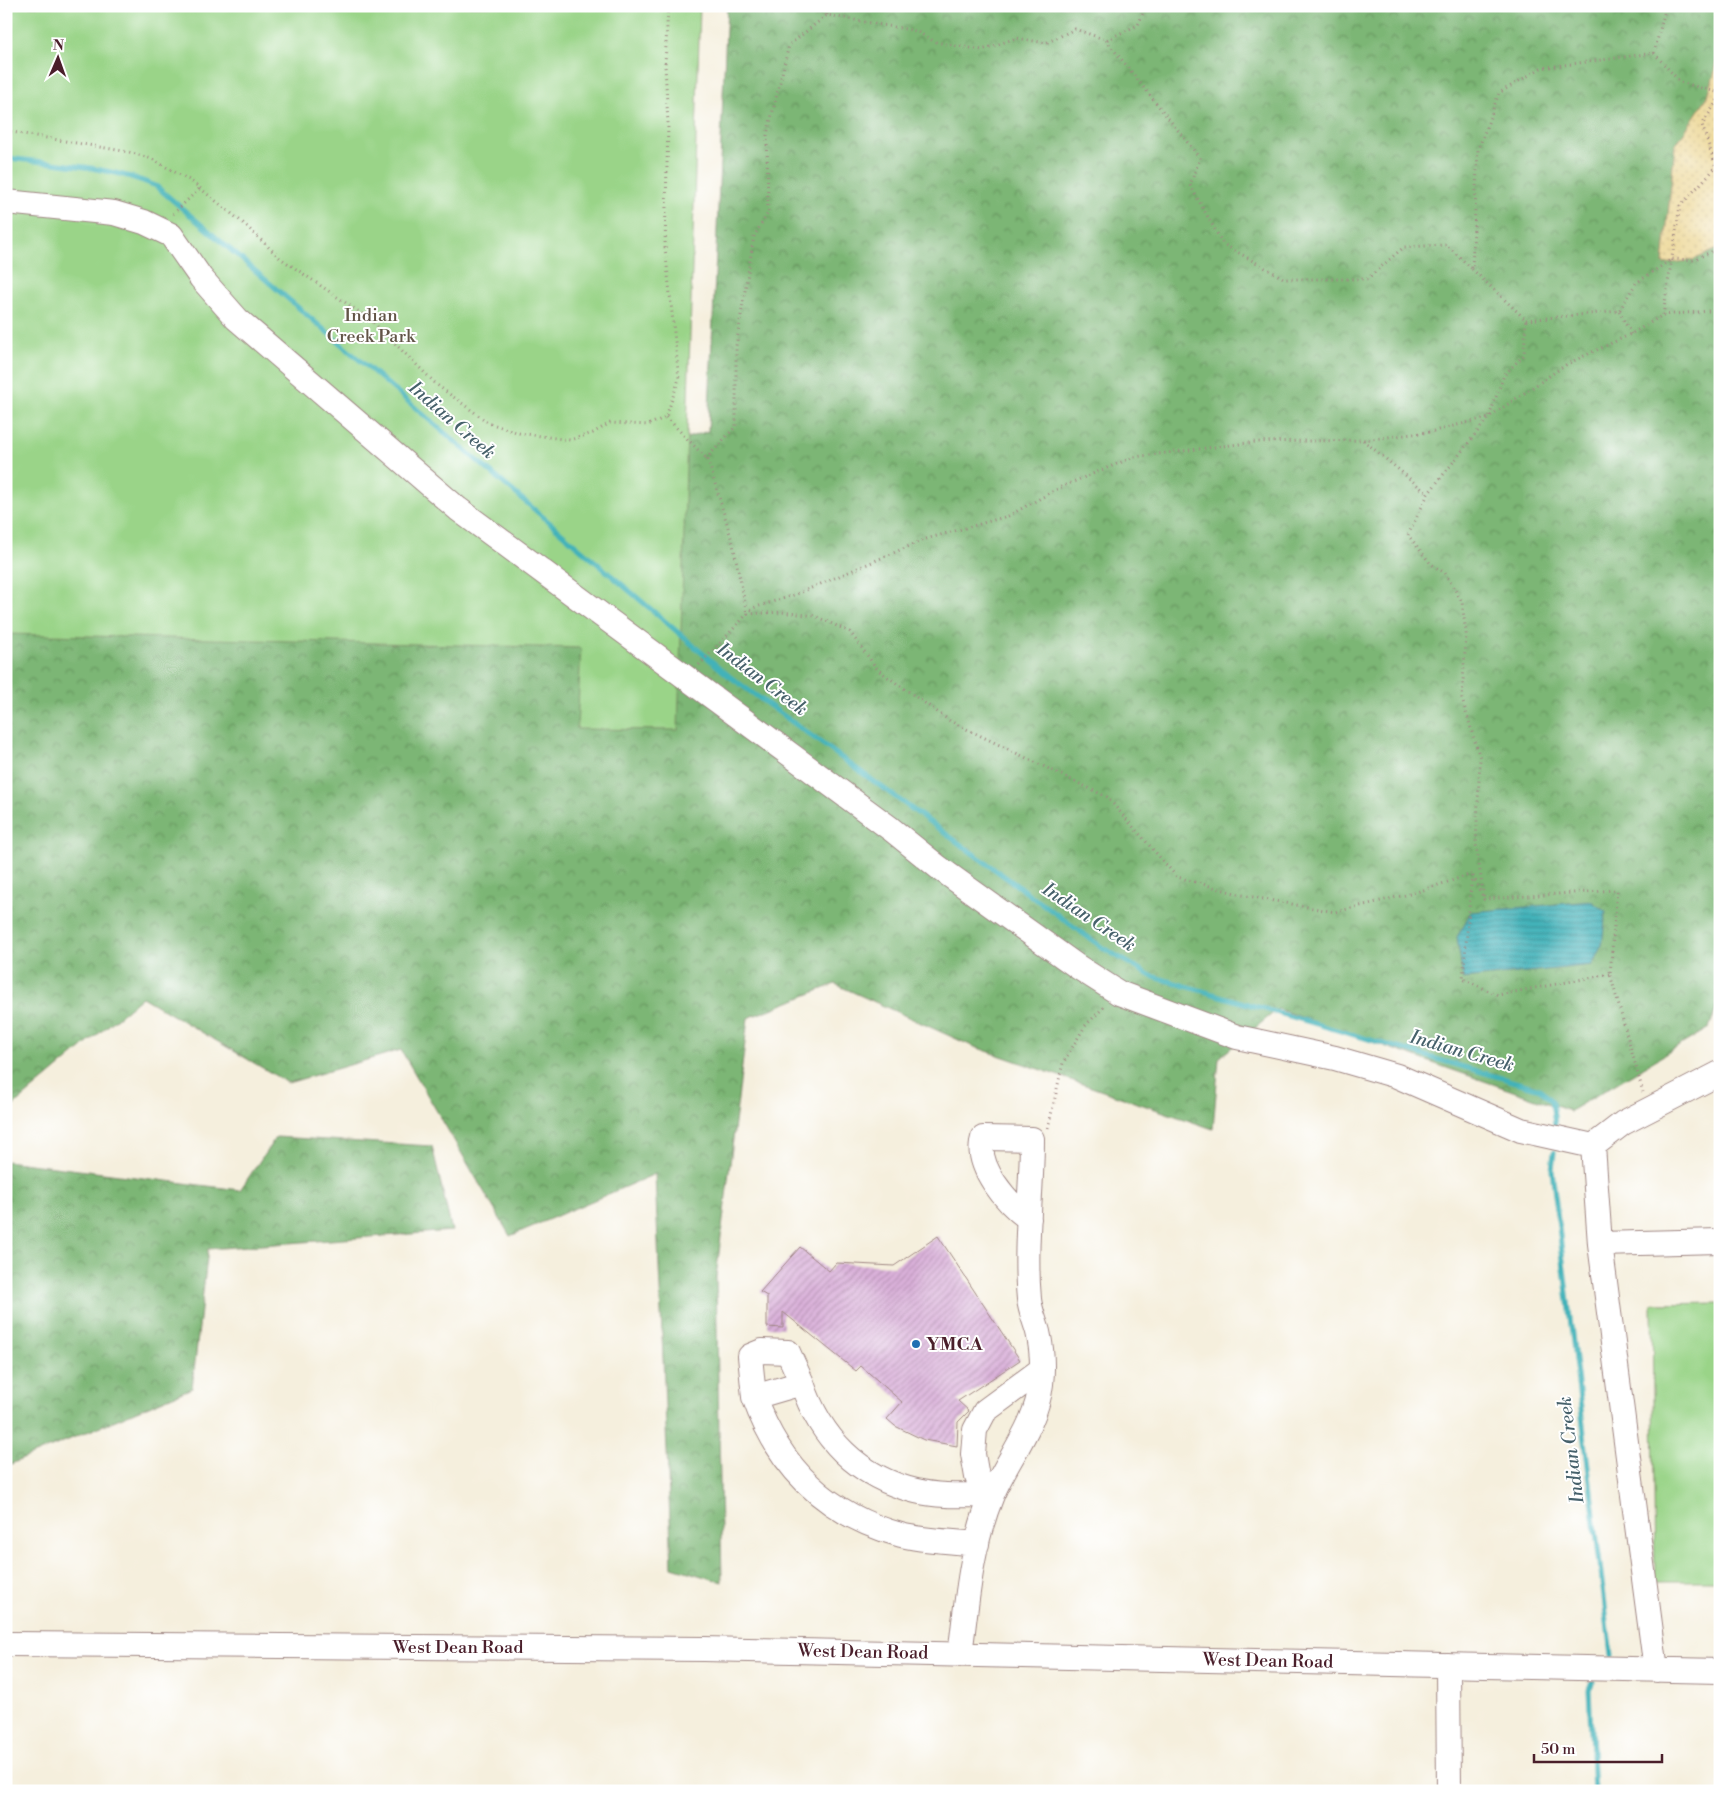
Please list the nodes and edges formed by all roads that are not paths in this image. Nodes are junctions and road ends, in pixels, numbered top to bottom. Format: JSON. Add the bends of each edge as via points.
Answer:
{"nodes":[{"id":1,"x":6,"y":202,"type":"edge"},
{"id":2,"x":1720,"y":1073,"type":"edge"},
{"id":3,"x":1593,"y":1146,"type":"junction"},
{"id":4,"x":1028,"y":1219,"type":"junction"},
{"id":5,"x":1720,"y":1241,"type":"edge"},
{"id":6,"x":1600,"y":1244,"type":"junction"},
{"id":7,"x":1042,"y":1369,"type":"junction"},
{"id":8,"x":802,"y":1383,"type":"junction"},
{"id":9,"x":754,"y":1396,"type":"junction"},
{"id":10,"x":992,"y":1495,"type":"junction"},
{"id":11,"x":977,"y":1544,"type":"junction"},
{"id":12,"x":6,"y":1644,"type":"edge"},
{"id":13,"x":960,"y":1655,"type":"junction"},
{"id":14,"x":1448,"y":1666,"type":"junction"},
{"id":15,"x":1656,"y":1670,"type":"junction"},
{"id":16,"x":1720,"y":1672,"type":"edge"},
{"id":17,"x":1448,"y":1791,"type":"edge"}],
"edges":[{"from":1,"to":3,"type":"street","via":[[114,213],[172,235],[201,278],[237,319],[458,509],[938,867],[1119,993],[1237,1037],[1335,1058],[1397,1076],[1521,1130]]},
{"from":2,"to":3,"type":"street","via":[[1622,1122]]},
{"from":3,"to":6,"type":"street"},
{"from":4,"to":4,"type":"street","via":[[1032,1139],[982,1138],[980,1155],[984,1165],[1014,1208]]},
{"from":4,"to":7,"type":"street","via":[[1029,1300],[1038,1332]]},
{"from":5,"to":6,"type":"street"},
{"from":6,"to":15,"type":"street"},
{"from":7,"to":10,"type":"street","via":[[1035,1412]]},
{"from":7,"to":10,"type":"street","via":[[986,1411],[975,1430],[972,1454],[977,1477]]},
{"from":8,"to":9,"type":"street"},
{"from":8,"to":9,"type":"street","via":[[788,1352],[762,1351],[750,1356]]},
{"from":8,"to":10,"type":"street","via":[[810,1408],[826,1433],[843,1453],[866,1470],[916,1491]]},
{"from":9,"to":11,"type":"street","via":[[779,1451],[799,1477],[822,1497],[853,1516],[902,1535]]},
{"from":10,"to":11,"type":"street"},
{"from":11,"to":13,"type":"street","via":[[971,1565]]},
{"from":12,"to":13,"type":"street","name":"West Dean Road","via":[[684,1649]]},
{"from":13,"to":14,"type":"street","name":"West Dean Road"},
{"from":14,"to":15,"type":"street","name":"West Dean Road"},
{"from":14,"to":17,"type":"street"},
{"from":15,"to":16,"type":"street","name":"West Dean Road"}]}
